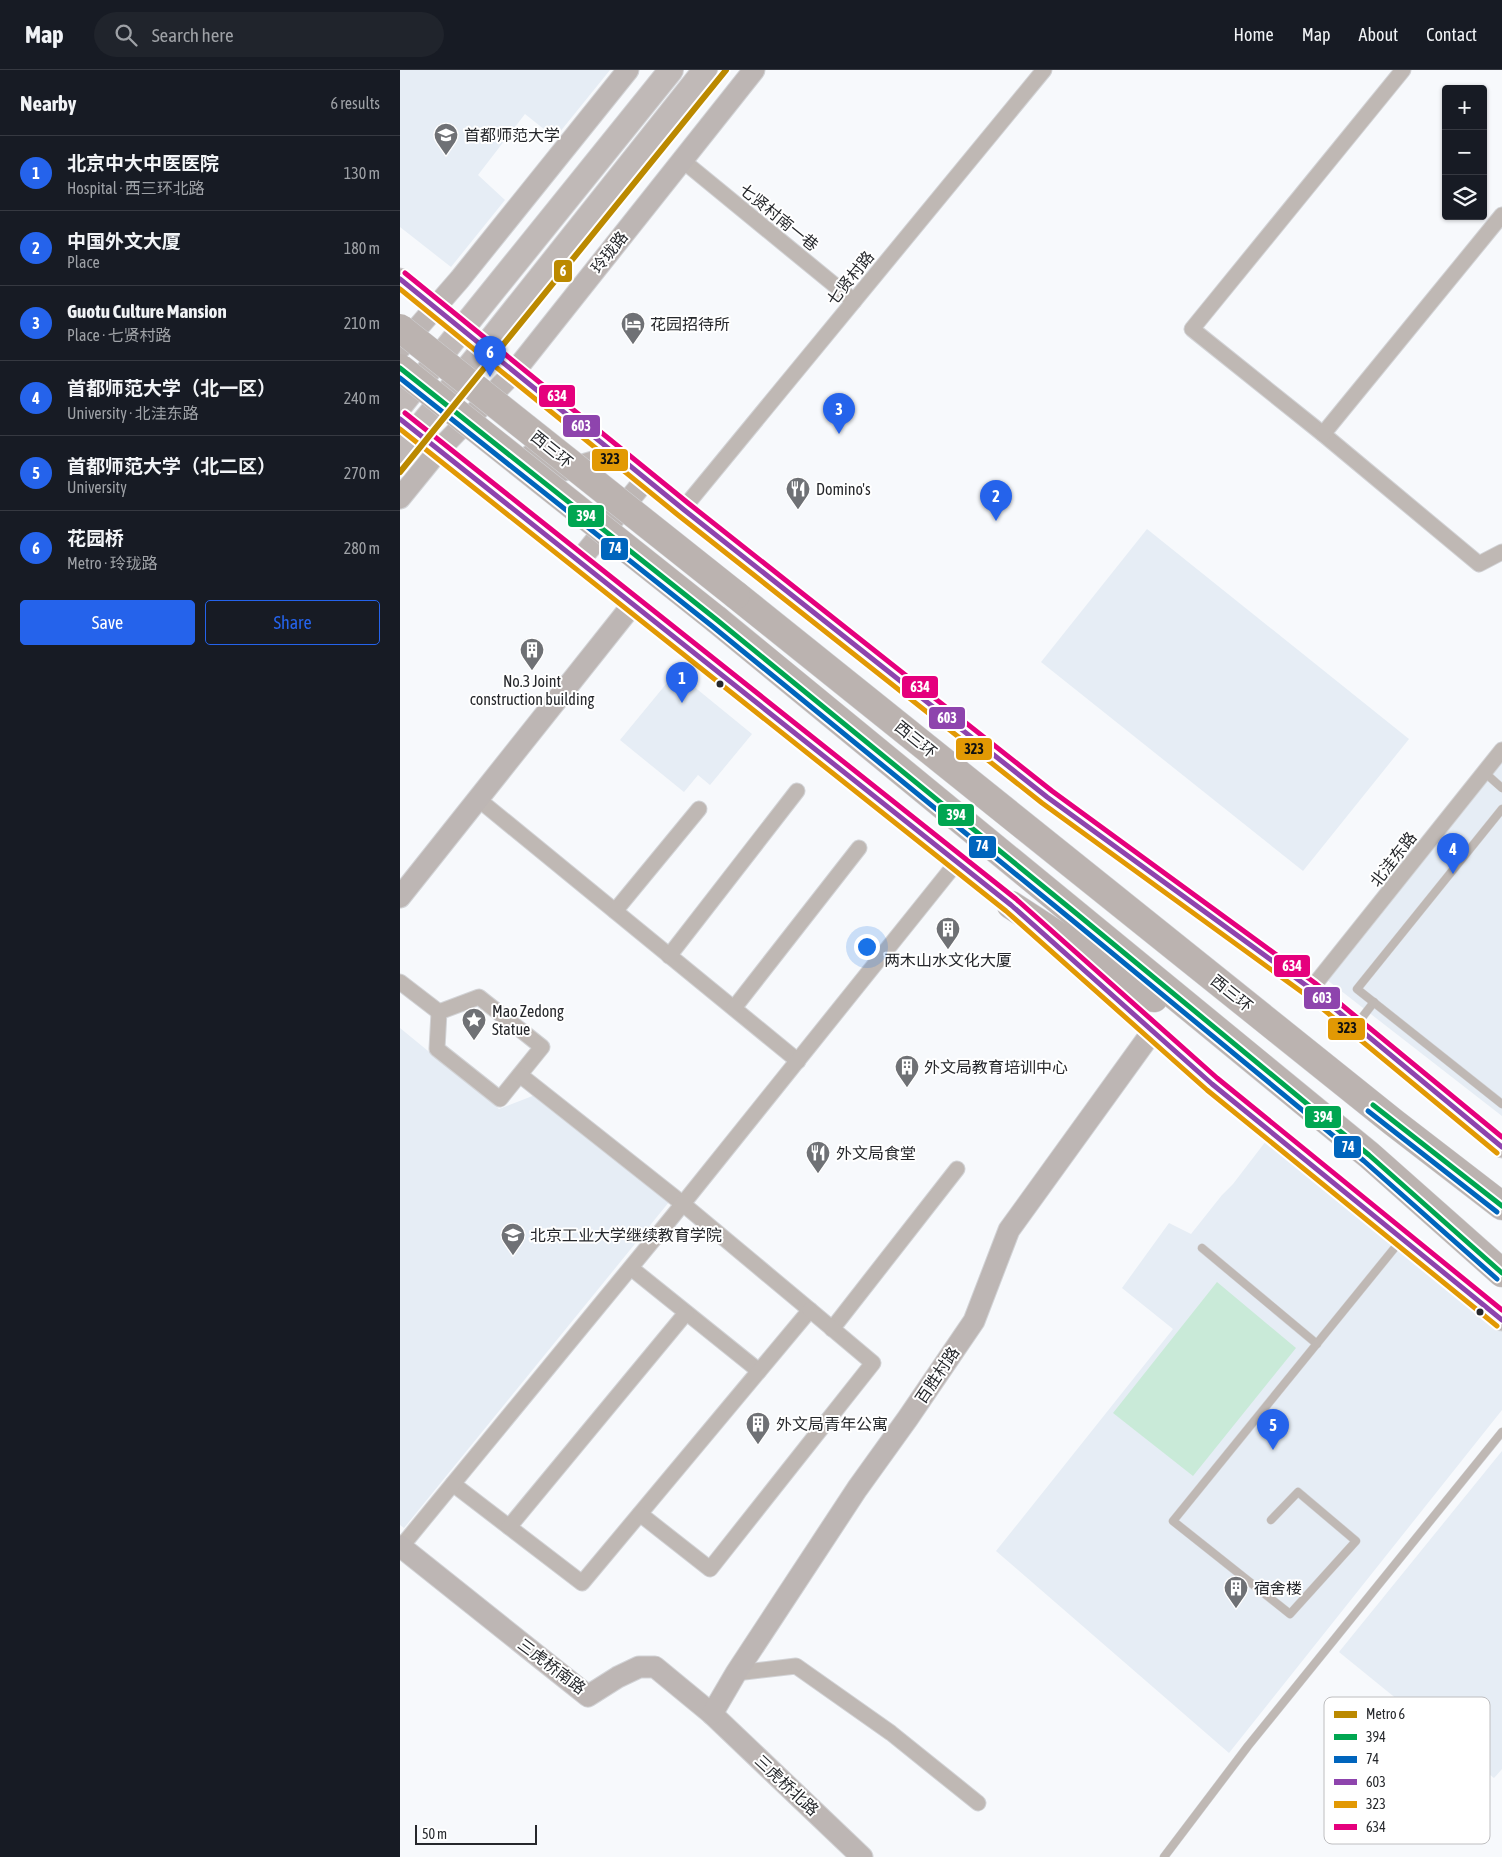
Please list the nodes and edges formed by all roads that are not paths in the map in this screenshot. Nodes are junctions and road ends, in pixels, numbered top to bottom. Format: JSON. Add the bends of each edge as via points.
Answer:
{"nodes":[{"id":1,"x":628,"y":70,"type":"edge"},
{"id":2,"x":671,"y":70,"type":"edge"},
{"id":3,"x":705,"y":70,"type":"edge"},
{"id":4,"x":754,"y":70,"type":"edge"},
{"id":5,"x":1044,"y":70,"type":"edge"},
{"id":6,"x":1403,"y":70,"type":"edge"},
{"id":7,"x":682,"y":160,"type":"junction"},
{"id":8,"x":1502,"y":215,"type":"edge"},
{"id":9,"x":400,"y":278,"type":"edge"},
{"id":10,"x":854,"y":301,"type":"junction"},
{"id":11,"x":431,"y":304,"type":"junction"},
{"id":12,"x":400,"y":328,"type":"edge"},
{"id":13,"x":462,"y":328,"type":"junction"},
{"id":14,"x":400,"y":341,"type":"edge"},
{"id":15,"x":485,"y":347,"type":"junction"},
{"id":16,"x":400,"y":348,"type":"edge"},
{"id":17,"x":400,"y":353,"type":"edge"},
{"id":18,"x":413,"y":370,"type":"edge"},
{"id":19,"x":514,"y":371,"type":"junction"},
{"id":20,"x":449,"y":391,"type":"junction"},
{"id":21,"x":400,"y":406,"type":"edge"},
{"id":22,"x":475,"y":412,"type":"junction"},
{"id":23,"x":408,"y":425,"type":"edge"},
{"id":24,"x":1323,"y":434,"type":"junction"},
{"id":25,"x":439,"y":450,"type":"junction"},
{"id":26,"x":400,"y":451,"type":"edge"},
{"id":27,"x":617,"y":455,"type":"junction"},
{"id":28,"x":646,"y":479,"type":"junction"},
{"id":29,"x":400,"y":498,"type":"edge"},
{"id":30,"x":683,"y":509,"type":"junction"},
{"id":31,"x":1502,"y":552,"type":"edge"},
{"id":32,"x":579,"y":561,"type":"junction"},
{"id":33,"x":633,"y":604,"type":"junction"},
{"id":34,"x":1502,"y":750,"type":"edge"},
{"id":35,"x":1484,"y":772,"type":"junction"},
{"id":36,"x":1502,"y":788,"type":"edge"},
{"id":37,"x":797,"y":791,"type":"dead end"},
{"id":38,"x":478,"y":799,"type":"junction"},
{"id":39,"x":699,"y":809,"type":"dead end"},
{"id":40,"x":1502,"y":809,"type":"edge"},
{"id":41,"x":859,"y":848,"type":"dead end"},
{"id":42,"x":957,"y":862,"type":"junction"},
{"id":43,"x":400,"y":897,"type":"edge"},
{"id":44,"x":1011,"y":905,"type":"junction"},
{"id":45,"x":615,"y":911,"type":"junction"},
{"id":46,"x":669,"y":956,"type":"junction"},
{"id":47,"x":400,"y":982,"type":"edge"},
{"id":48,"x":1311,"y":989,"type":"junction"},
{"id":49,"x":1374,"y":1002,"type":"junction"},
{"id":50,"x":734,"y":1008,"type":"junction"},
{"id":51,"x":439,"y":1012,"type":"junction"},
{"id":52,"x":1355,"y":1026,"type":"junction"},
{"id":53,"x":1152,"y":1032,"type":"junction"},
{"id":54,"x":798,"y":1061,"type":"junction"},
{"id":55,"x":1263,"y":1068,"type":"junction"},
{"id":56,"x":520,"y":1075,"type":"junction"},
{"id":57,"x":1502,"y":1104,"type":"edge"},
{"id":58,"x":1393,"y":1122,"type":"junction"},
{"id":59,"x":1502,"y":1147,"type":"edge"},
{"id":60,"x":1369,"y":1155,"type":"junction"},
{"id":61,"x":957,"y":1169,"type":"dead end"},
{"id":62,"x":683,"y":1204,"type":"junction"},
{"id":63,"x":1502,"y":1206,"type":"edge"},
{"id":64,"x":1502,"y":1223,"type":"edge"},
{"id":65,"x":1402,"y":1239,"type":"junction"},
{"id":66,"x":1202,"y":1248,"type":"dead end"},
{"id":67,"x":1502,"y":1249,"type":"edge"},
{"id":68,"x":630,"y":1268,"type":"junction"},
{"id":69,"x":1502,"y":1273,"type":"edge"},
{"id":70,"x":810,"y":1310,"type":"junction"},
{"id":71,"x":686,"y":1313,"type":"junction"},
{"id":72,"x":1502,"y":1320,"type":"edge"},
{"id":73,"x":832,"y":1329,"type":"junction"},
{"id":74,"x":1317,"y":1344,"type":"junction"},
{"id":75,"x":759,"y":1371,"type":"junction"},
{"id":76,"x":1502,"y":1432,"type":"edge"},
{"id":77,"x":453,"y":1484,"type":"junction"},
{"id":78,"x":640,"y":1514,"type":"junction"},
{"id":79,"x":1271,"y":1520,"type":"dead end"},
{"id":80,"x":509,"y":1527,"type":"junction"},
{"id":81,"x":401,"y":1546,"type":"edge"},
{"id":82,"x":736,"y":1673,"type":"junction"},
{"id":83,"x":712,"y":1714,"type":"junction"},
{"id":84,"x":978,"y":1803,"type":"dead end"},
{"id":85,"x":862,"y":1857,"type":"edge"},
{"id":86,"x":1164,"y":1857,"type":"edge"}],
"edges":[{"from":1,"to":11,"type":"street"},
{"from":2,"to":13,"type":"main road"},
{"from":3,"to":15,"type":"main road"},
{"from":4,"to":7,"type":"street","name":"玲珑路"},
{"from":5,"to":10,"type":"street","name":"七贤村路"},
{"from":6,"to":24,"type":"street","via":[[1192,329]]},
{"from":7,"to":10,"type":"street","name":"七贤村南一巷"},
{"from":7,"to":19,"type":"street","name":"玲珑路"},
{"from":8,"to":24,"type":"street"},
{"from":9,"to":11,"type":"street"},
{"from":10,"to":30,"type":"street","name":"七贤村路"},
{"from":11,"to":13,"type":"street"},
{"from":11,"to":14,"type":"street"},
{"from":11,"to":16,"type":"street"},
{"from":12,"to":58,"type":"highway","name":"西三环","bridge":true},
{"from":13,"to":15,"type":"street"},
{"from":13,"to":18,"type":"main road"},
{"from":15,"to":19,"type":"street"},
{"from":15,"to":20,"type":"main road"},
{"from":17,"to":18,"type":"street"},
{"from":18,"to":20,"type":"street"},
{"from":18,"to":21,"type":"main road"},
{"from":18,"to":55,"type":"highway","name":"西三环","bridge":true},
{"from":19,"to":22,"type":"street","name":"玲珑路"},
{"from":19,"to":27,"type":"street"},
{"from":20,"to":22,"type":"street"},
{"from":20,"to":23,"type":"main road"},
{"from":22,"to":25,"type":"street","name":"玲珑路"},
{"from":22,"to":27,"type":"street","via":[[554,473]]},
{"from":23,"to":25,"type":"street"},
{"from":23,"to":26,"type":"main road"},
{"from":24,"to":31,"type":"street","via":[[1479,564]]},
{"from":25,"to":29,"type":"street","name":"玲珑路"},
{"from":25,"to":32,"type":"street"},
{"from":27,"to":28,"type":"street"},
{"from":28,"to":30,"type":"street"},
{"from":28,"to":32,"type":"street"},
{"from":30,"to":48,"type":"street","via":[[1047,797]]},
{"from":32,"to":33,"type":"street"},
{"from":33,"to":38,"type":"street"},
{"from":33,"to":42,"type":"street"},
{"from":34,"to":35,"type":"street","name":"北洼东路"},
{"from":35,"to":36,"type":"lane"},
{"from":35,"to":48,"type":"street","name":"北洼东路"},
{"from":37,"to":46,"type":"street"},
{"from":38,"to":43,"type":"street"},
{"from":38,"to":45,"type":"street"},
{"from":39,"to":45,"type":"street"},
{"from":40,"to":49,"type":"lane","via":[[1357,988]]},
{"from":41,"to":50,"type":"street"},
{"from":42,"to":44,"type":"street"},
{"from":42,"to":54,"type":"street"},
{"from":44,"to":53,"type":"street"},
{"from":44,"to":55,"type":"highway"},
{"from":45,"to":46,"type":"street"},
{"from":46,"to":50,"type":"street"},
{"from":47,"to":51,"type":"street"},
{"from":48,"to":52,"type":"street"},
{"from":49,"to":52,"type":"lane"},
{"from":49,"to":57,"type":"lane"},
{"from":50,"to":54,"type":"street"},
{"from":51,"to":56,"type":"street","via":[[437,1049],[500,1099]]},
{"from":51,"to":56,"type":"street","via":[[478,996],[542,1047]]},
{"from":52,"to":59,"type":"street"},
{"from":53,"to":65,"type":"street"},
{"from":53,"to":82,"type":"street","name":"百胜村路","via":[[1009,1230],[974,1321],[857,1489]]},
{"from":54,"to":62,"type":"street"},
{"from":55,"to":60,"type":"highway","name":"西三环"},
{"from":56,"to":62,"type":"street"},
{"from":58,"to":63,"type":"highway","name":"西三环"},
{"from":58,"to":64,"type":"highway"},
{"from":60,"to":67,"type":"highway"},
{"from":60,"to":69,"type":"highway","name":"西三环"},
{"from":61,"to":73,"type":"street"},
{"from":62,"to":68,"type":"street"},
{"from":62,"to":70,"type":"street"},
{"from":65,"to":72,"type":"street"},
{"from":65,"to":74,"type":"lane"},
{"from":66,"to":74,"type":"lane"},
{"from":68,"to":71,"type":"street"},
{"from":68,"to":77,"type":"street"},
{"from":70,"to":73,"type":"street"},
{"from":70,"to":75,"type":"street"},
{"from":71,"to":75,"type":"street"},
{"from":71,"to":80,"type":"street"},
{"from":73,"to":78,"type":"street","via":[[873,1363],[710,1569]]},
{"from":74,"to":79,"type":"lane","via":[[1173,1521],[1290,1614],[1356,1541],[1298,1492]]},
{"from":75,"to":78,"type":"street"},
{"from":76,"to":86,"type":"lane","via":[[1248,1746]]},
{"from":77,"to":80,"type":"street"},
{"from":77,"to":81,"type":"street"},
{"from":78,"to":80,"type":"street","via":[[582,1583]]},
{"from":81,"to":83,"type":"street","name":"三虎桥南路","via":[[588,1696],[618,1676],[639,1667],[655,1666]]},
{"from":82,"to":83,"type":"street","name":"百胜村路"},
{"from":82,"to":84,"type":"street","via":[[796,1666],[891,1733]]},
{"from":83,"to":85,"type":"street","name":"三虎桥北路"}]}
